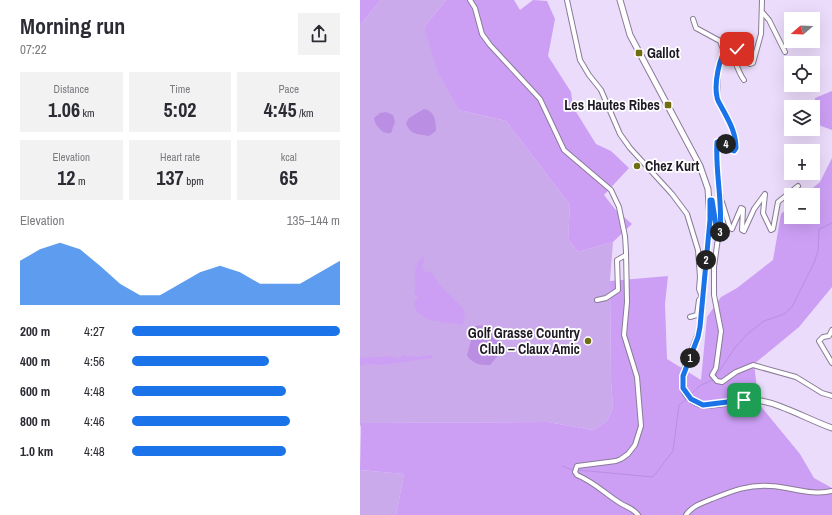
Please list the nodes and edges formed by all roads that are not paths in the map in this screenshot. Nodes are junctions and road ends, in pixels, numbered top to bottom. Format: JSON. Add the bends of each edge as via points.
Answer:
{"nodes":[{"id":1,"x":470,"y":0,"type":"edge"},
{"id":2,"x":567,"y":0,"type":"edge"},
{"id":3,"x":620,"y":0,"type":"edge"},
{"id":4,"x":762,"y":0,"type":"edge"},
{"id":5,"x":763,"y":13,"type":"junction"},
{"id":6,"x":693,"y":19,"type":"dead end"},
{"id":7,"x":724,"y":52,"type":"junction"},
{"id":8,"x":785,"y":52,"type":"dead end"},
{"id":9,"x":744,"y":80,"type":"dead end"},
{"id":10,"x":798,"y":186,"type":"dead end"},
{"id":11,"x":710,"y":200,"type":"junction"},
{"id":12,"x":721,"y":200,"type":"junction"},
{"id":13,"x":718,"y":234,"type":"junction"},
{"id":14,"x":626,"y":255,"type":"junction"},
{"id":15,"x":702,"y":297,"type":"junction"},
{"id":16,"x":596,"y":300,"type":"dead end"},
{"id":17,"x":690,"y":317,"type":"dead end"},
{"id":18,"x":832,"y":330,"type":"edge"},
{"id":19,"x":832,"y":363,"type":"edge"},
{"id":20,"x":832,"y":396,"type":"edge"},
{"id":21,"x":832,"y":428,"type":"edge"},
{"id":22,"x":832,"y":491,"type":"edge"},
{"id":23,"x":638,"y":515,"type":"edge"},
{"id":24,"x":686,"y":515,"type":"edge"}],
"edges":[{"from":1,"to":14,"type":"street","via":[[475,8],[482,34],[540,99],[564,150],[615,195],[622,222]]},
{"from":2,"to":15,"type":"street","via":[[580,60],[601,90],[620,134],[687,214],[698,250],[699,289]]},
{"from":3,"to":11,"type":"main road","via":[[630,35],[701,170]]},
{"from":4,"to":5,"type":"street"},
{"from":5,"to":7,"type":"street","via":[[761,34],[753,63],[750,64],[735,47],[728,47]]},
{"from":5,"to":8,"type":"street"},
{"from":6,"to":7,"type":"street","via":[[696,28],[720,41]]},
{"from":7,"to":9,"type":"street","via":[[734,59]]},
{"from":7,"to":12,"type":"street","via":[[718,67],[716,96],[734,131],[736,148],[734,151],[725,143],[717,142],[716,160]]},
{"from":10,"to":12,"type":"street","via":[[778,202],[771,230],[763,213],[765,194],[754,209],[744,231],[743,209],[741,208],[732,229]]},
{"from":11,"to":13,"type":"street","via":[[714,205]]},
{"from":11,"to":15,"type":"main road"},
{"from":12,"to":13,"type":"street"},
{"from":13,"to":20,"type":"street","via":[[714,295],[721,330],[716,368],[712,376],[722,382],[752,365],[796,377],[822,393]]},
{"from":14,"to":16,"type":"street","via":[[617,260],[618,290],[606,298]]},
{"from":14,"to":23,"type":"street","via":[[627,302],[624,335],[637,377],[641,426],[628,454],[616,461],[576,469],[577,475],[592,482]]},
{"from":15,"to":17,"type":"street","via":[[699,300],[697,315]]},
{"from":15,"to":21,"type":"main road","via":[[698,337],[683,376],[683,388],[687,395],[703,405],[744,400],[763,402]]},
{"from":18,"to":19,"type":"street","via":[[829,336],[818,341]]},
{"from":22,"to":24,"type":"street","via":[[813,492],[773,486],[751,486],[696,506]]}]}
